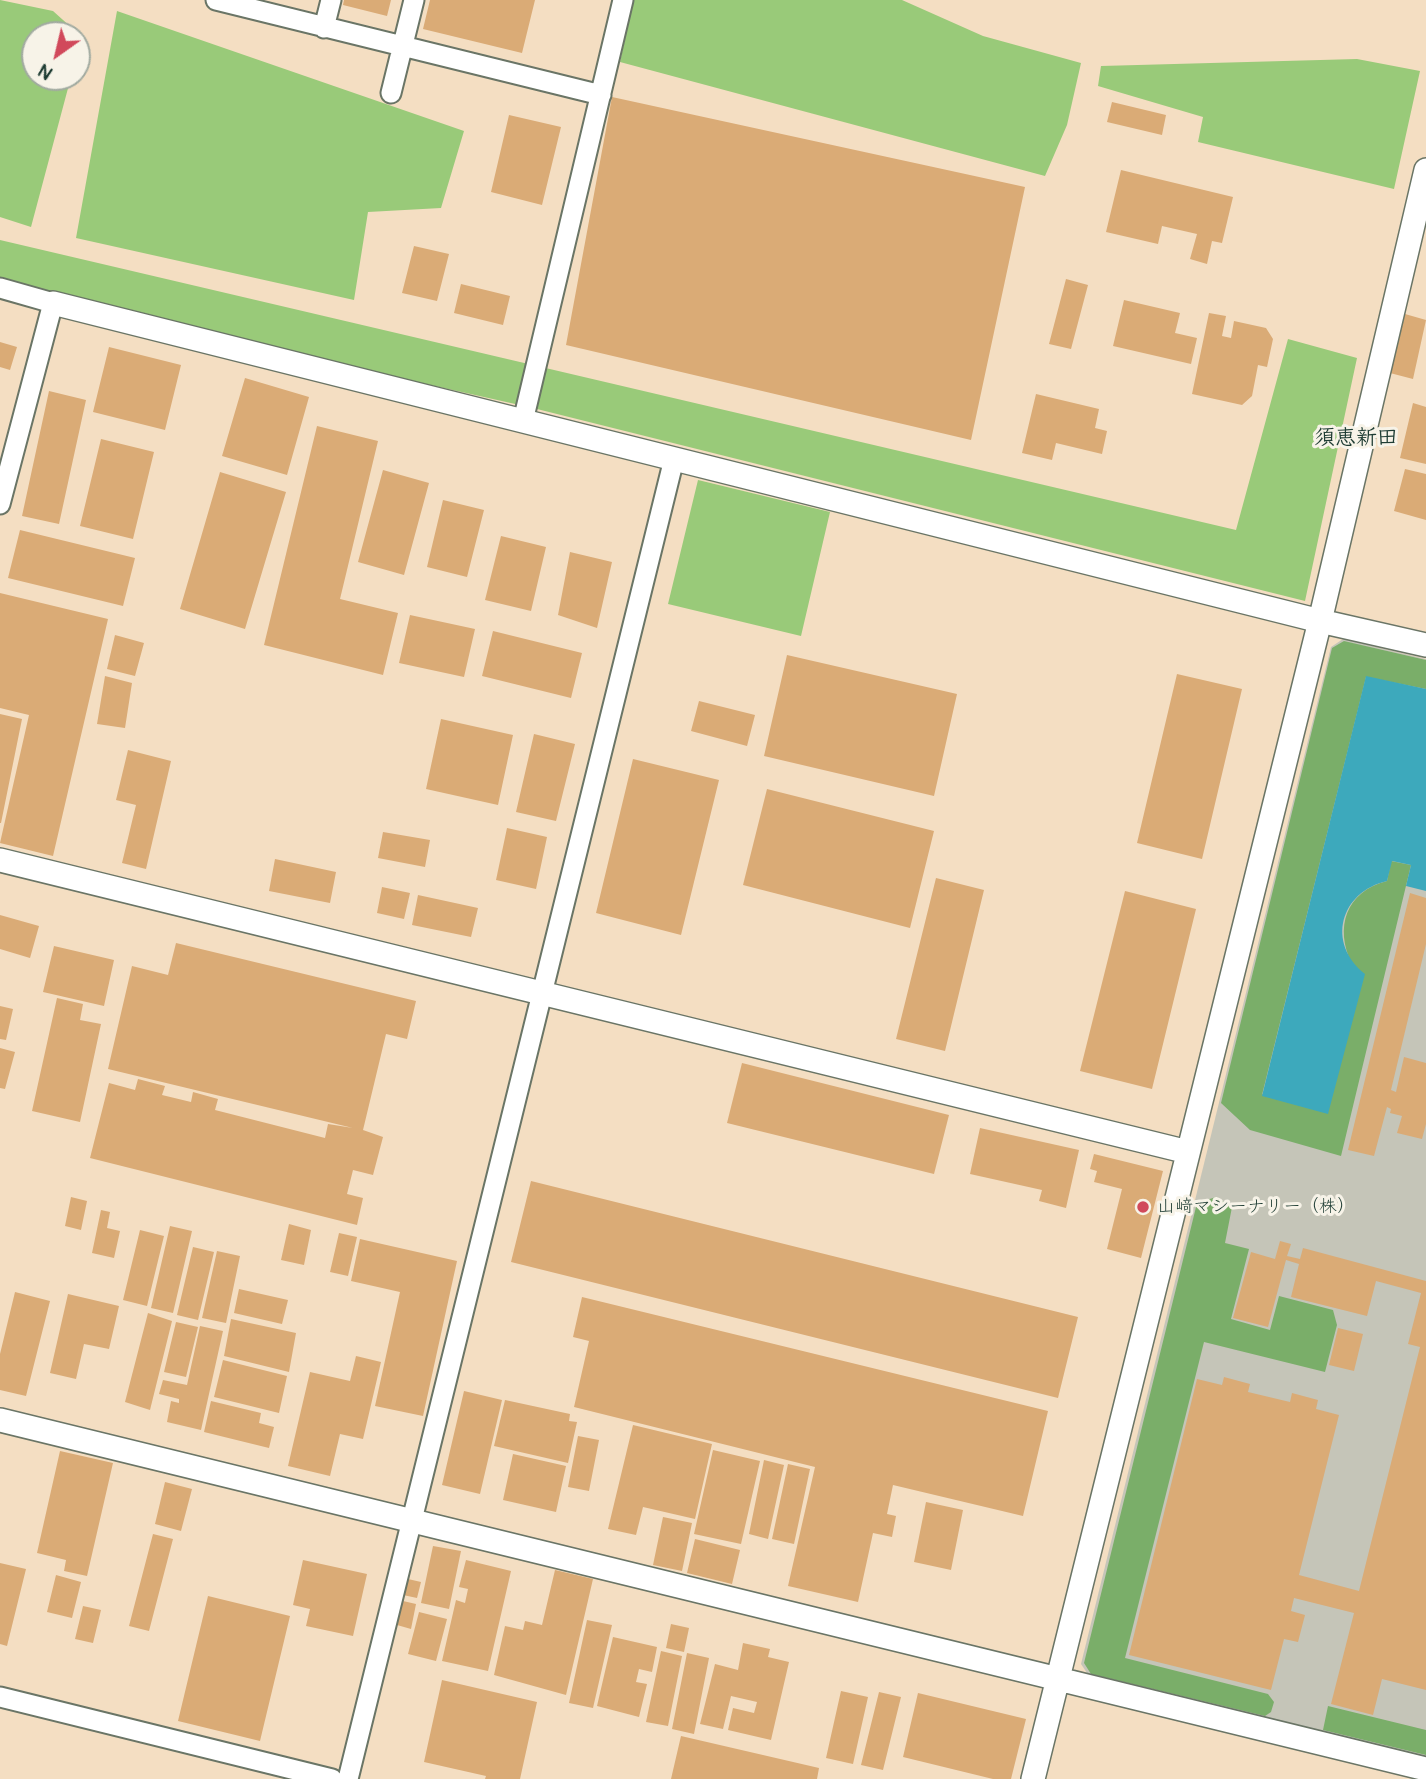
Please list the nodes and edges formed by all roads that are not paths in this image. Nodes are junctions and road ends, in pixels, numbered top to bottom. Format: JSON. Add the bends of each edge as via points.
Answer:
{"nodes":[{"id":1,"x":216,"y":0,"type":"edge"},
{"id":2,"x":331,"y":0,"type":"edge"},
{"id":3,"x":414,"y":0,"type":"edge"},
{"id":4,"x":623,"y":0,"type":"edge"},
{"id":5,"x":253,"y":5,"type":"edge"},
{"id":6,"x":324,"y":28,"type":"junction"},
{"id":7,"x":403,"y":48,"type":"junction"},
{"id":8,"x":391,"y":93,"type":"dead end"},
{"id":9,"x":601,"y":95,"type":"junction"},
{"id":10,"x":1426,"y":170,"type":"edge"},
{"id":11,"x":0,"y":288,"type":"edge"},
{"id":12,"x":52,"y":303,"type":"junction"},
{"id":13,"x":523,"y":421,"type":"junction"},
{"id":14,"x":674,"y":459,"type":"junction"},
{"id":15,"x":0,"y":504,"type":"edge"},
{"id":16,"x":1320,"y":621,"type":"junction"},
{"id":17,"x":1426,"y":645,"type":"edge"},
{"id":18,"x":0,"y":860,"type":"edge"},
{"id":19,"x":542,"y":993,"type":"junction"},
{"id":20,"x":1188,"y":1152,"type":"junction"},
{"id":21,"x":0,"y":1420,"type":"edge"},
{"id":22,"x":414,"y":1520,"type":"junction"},
{"id":23,"x":1057,"y":1681,"type":"junction"},
{"id":24,"x":0,"y":1697,"type":"edge"},
{"id":25,"x":1426,"y":1769,"type":"edge"},
{"id":26,"x":332,"y":1779,"type":"edge"},
{"id":27,"x":348,"y":1779,"type":"edge"},
{"id":28,"x":1033,"y":1779,"type":"edge"}],
"edges":[{"from":1,"to":5,"type":"street"},
{"from":2,"to":6,"type":"street"},
{"from":3,"to":7,"type":"street"},
{"from":4,"to":9,"type":"street"},
{"from":5,"to":6,"type":"street"},
{"from":6,"to":7,"type":"street"},
{"from":7,"to":8,"type":"street"},
{"from":7,"to":9,"type":"street"},
{"from":9,"to":13,"type":"street"},
{"from":10,"to":16,"type":"street"},
{"from":11,"to":12,"type":"street"},
{"from":12,"to":13,"type":"street"},
{"from":12,"to":15,"type":"street"},
{"from":13,"to":14,"type":"street"},
{"from":14,"to":16,"type":"street"},
{"from":14,"to":19,"type":"street"},
{"from":16,"to":17,"type":"street"},
{"from":16,"to":20,"type":"street"},
{"from":18,"to":19,"type":"street"},
{"from":19,"to":20,"type":"street"},
{"from":19,"to":22,"type":"street"},
{"from":20,"to":23,"type":"street"},
{"from":21,"to":22,"type":"street"},
{"from":22,"to":23,"type":"street"},
{"from":22,"to":27,"type":"street"},
{"from":23,"to":25,"type":"street"},
{"from":23,"to":28,"type":"street"},
{"from":24,"to":26,"type":"street"}]}
